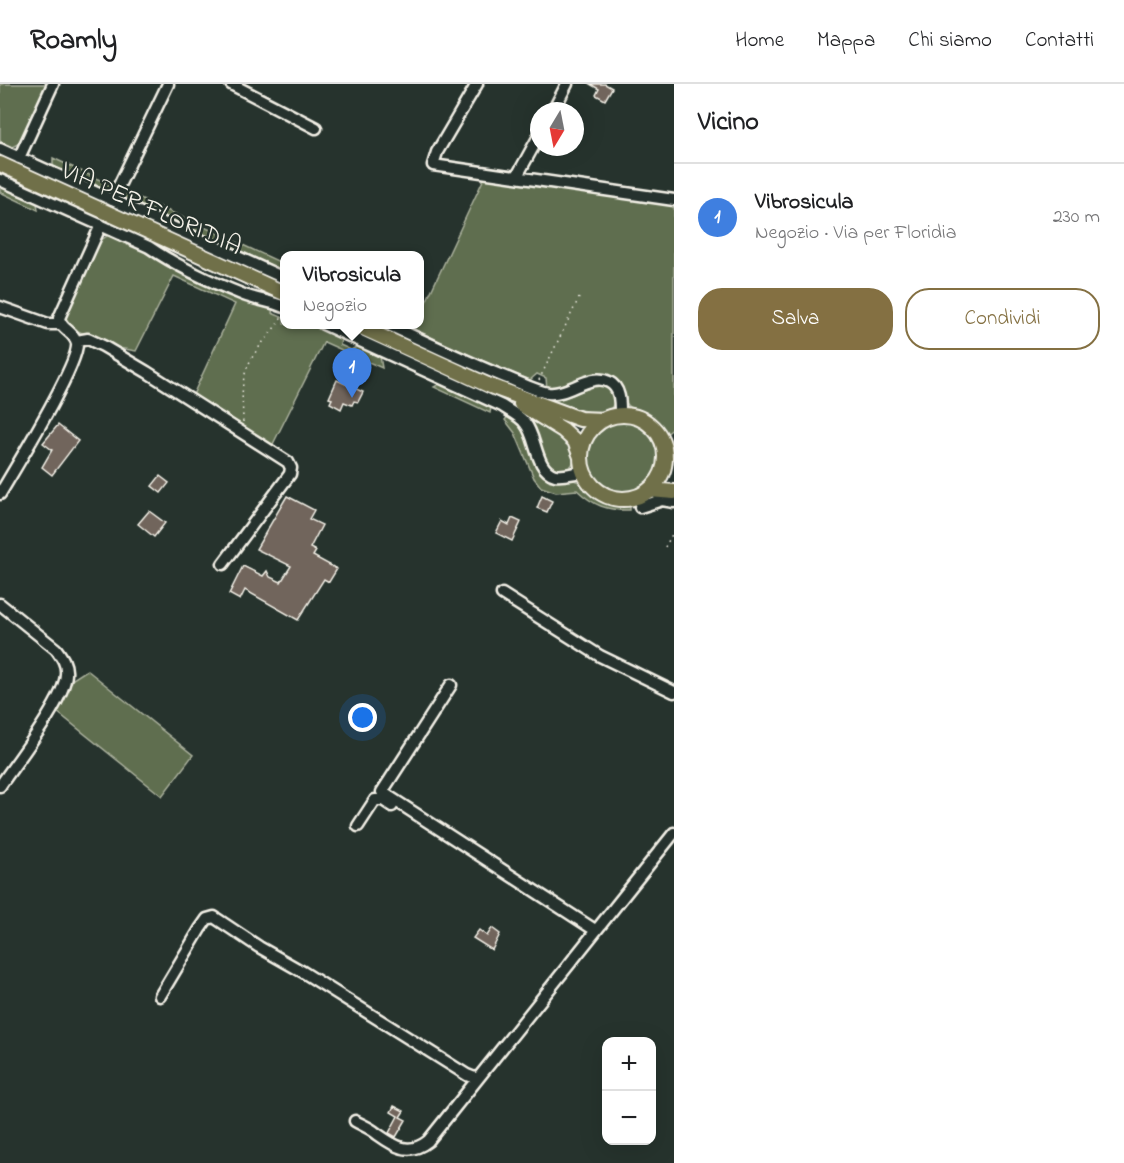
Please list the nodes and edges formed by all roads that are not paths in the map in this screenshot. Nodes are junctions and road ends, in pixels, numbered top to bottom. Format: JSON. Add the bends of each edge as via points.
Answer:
{"nodes":[{"id":1,"x":52,"y":84,"type":"edge"},
{"id":2,"x":168,"y":84,"type":"edge"},
{"id":3,"x":231,"y":84,"type":"edge"},
{"id":4,"x":477,"y":84,"type":"edge"},
{"id":5,"x":567,"y":84,"type":"edge"},
{"id":6,"x":558,"y":102,"type":"edge"},
{"id":7,"x":316,"y":128,"type":"dead end"},
{"id":8,"x":0,"y":149,"type":"edge"},
{"id":9,"x":530,"y":153,"type":"edge"},
{"id":10,"x":19,"y":158,"type":"junction"},
{"id":11,"x":0,"y":164,"type":"edge"},
{"id":12,"x":518,"y":176,"type":"junction"},
{"id":13,"x":0,"y":180,"type":"edge"},
{"id":14,"x":112,"y":200,"type":"junction"},
{"id":15,"x":674,"y":200,"type":"edge"},
{"id":16,"x":101,"y":225,"type":"junction"},
{"id":17,"x":280,"y":276,"type":"edge"},
{"id":18,"x":280,"y":291,"type":"edge"},
{"id":19,"x":280,"y":306,"type":"edge"},
{"id":20,"x":0,"y":307,"type":"edge"},
{"id":21,"x":60,"y":324,"type":"junction"},
{"id":22,"x":334,"y":329,"type":"edge"},
{"id":23,"x":365,"y":329,"type":"edge"},
{"id":24,"x":398,"y":329,"type":"edge"},
{"id":25,"x":76,"y":341,"type":"junction"},
{"id":26,"x":490,"y":386,"type":"junction"},
{"id":27,"x":620,"y":415,"type":"junction"},
{"id":28,"x":603,"y":420,"type":"junction"},
{"id":29,"x":670,"y":463,"type":"edge"},
{"id":30,"x":582,"y":465,"type":"junction"},
{"id":31,"x":650,"y":490,"type":"junction"},
{"id":32,"x":674,"y":492,"type":"edge"},
{"id":33,"x":0,"y":494,"type":"edge"},
{"id":34,"x":674,"y":502,"type":"edge"},
{"id":35,"x":640,"y":507,"type":"dead end"},
{"id":36,"x":223,"y":564,"type":"dead end"},
{"id":37,"x":502,"y":594,"type":"dead end"},
{"id":38,"x":0,"y":604,"type":"edge"},
{"id":39,"x":451,"y":685,"type":"dead end"},
{"id":40,"x":674,"y":692,"type":"edge"},
{"id":41,"x":0,"y":786,"type":"edge"},
{"id":42,"x":358,"y":826,"type":"dead end"},
{"id":43,"x":674,"y":833,"type":"edge"},
{"id":44,"x":593,"y":933,"type":"junction"},
{"id":45,"x":160,"y":996,"type":"dead end"},
{"id":46,"x":477,"y":1079,"type":"junction"},
{"id":47,"x":355,"y":1121,"type":"dead end"}],
"edges":[{"from":1,"to":10,"type":"street"},
{"from":2,"to":14,"type":"street"},
{"from":3,"to":7,"type":"street"},
{"from":4,"to":12,"type":"street","via":[[433,165]]},
{"from":5,"to":6,"type":"street"},
{"from":8,"to":10,"type":"street"},
{"from":9,"to":12,"type":"street"},
{"from":10,"to":14,"type":"street"},
{"from":11,"to":18,"type":"main road","name":"VIA PER FLORIDIA"},
{"from":12,"to":15,"type":"street"},
{"from":13,"to":16,"type":"street"},
{"from":14,"to":17,"type":"street"},
{"from":16,"to":19,"type":"street","via":[[203,277]]},
{"from":16,"to":21,"type":"street","via":[[60,310]]},
{"from":20,"to":21,"type":"street","via":[[48,324]]},
{"from":21,"to":25,"type":"street"},
{"from":22,"to":30,"type":"street","via":[[502,406],[523,420],[549,472],[563,475]]},
{"from":23,"to":26,"type":"main road"},
{"from":24,"to":27,"type":"street","via":[[534,389],[559,393],[597,380],[612,383],[617,390]]},
{"from":25,"to":33,"type":"street","via":[[75,356],[60,388]]},
{"from":25,"to":36,"type":"street","via":[[88,339],[103,346],[288,462],[290,474]]},
{"from":26,"to":28,"type":"main road","via":[[580,419]]},
{"from":26,"to":30,"type":"main road","via":[[563,430],[575,441]]},
{"from":27,"to":28,"type":"main road"},
{"from":27,"to":29,"type":"main road","via":[[634,416],[653,427]]},
{"from":28,"to":30,"type":"main road","via":[[587,436],[582,447]]},
{"from":29,"to":31,"type":"main road"},
{"from":30,"to":31,"type":"main road","via":[[590,483],[612,498],[626,499]]},
{"from":31,"to":32,"type":"main road"},
{"from":34,"to":35,"type":"street","via":[[662,500]]},
{"from":37,"to":40,"type":"street","via":[[600,656]]},
{"from":38,"to":41,"type":"street","via":[[56,649],[63,657],[66,674],[61,694]]},
{"from":39,"to":44,"type":"street","via":[[382,792]]},
{"from":42,"to":44,"type":"street","via":[[375,800],[383,800]]},
{"from":43,"to":44,"type":"street"},
{"from":44,"to":46,"type":"street"},
{"from":45,"to":46,"type":"street","via":[[200,929],[207,919],[214,917]]},
{"from":46,"to":47,"type":"street","via":[[422,1146],[394,1146]]}]}
